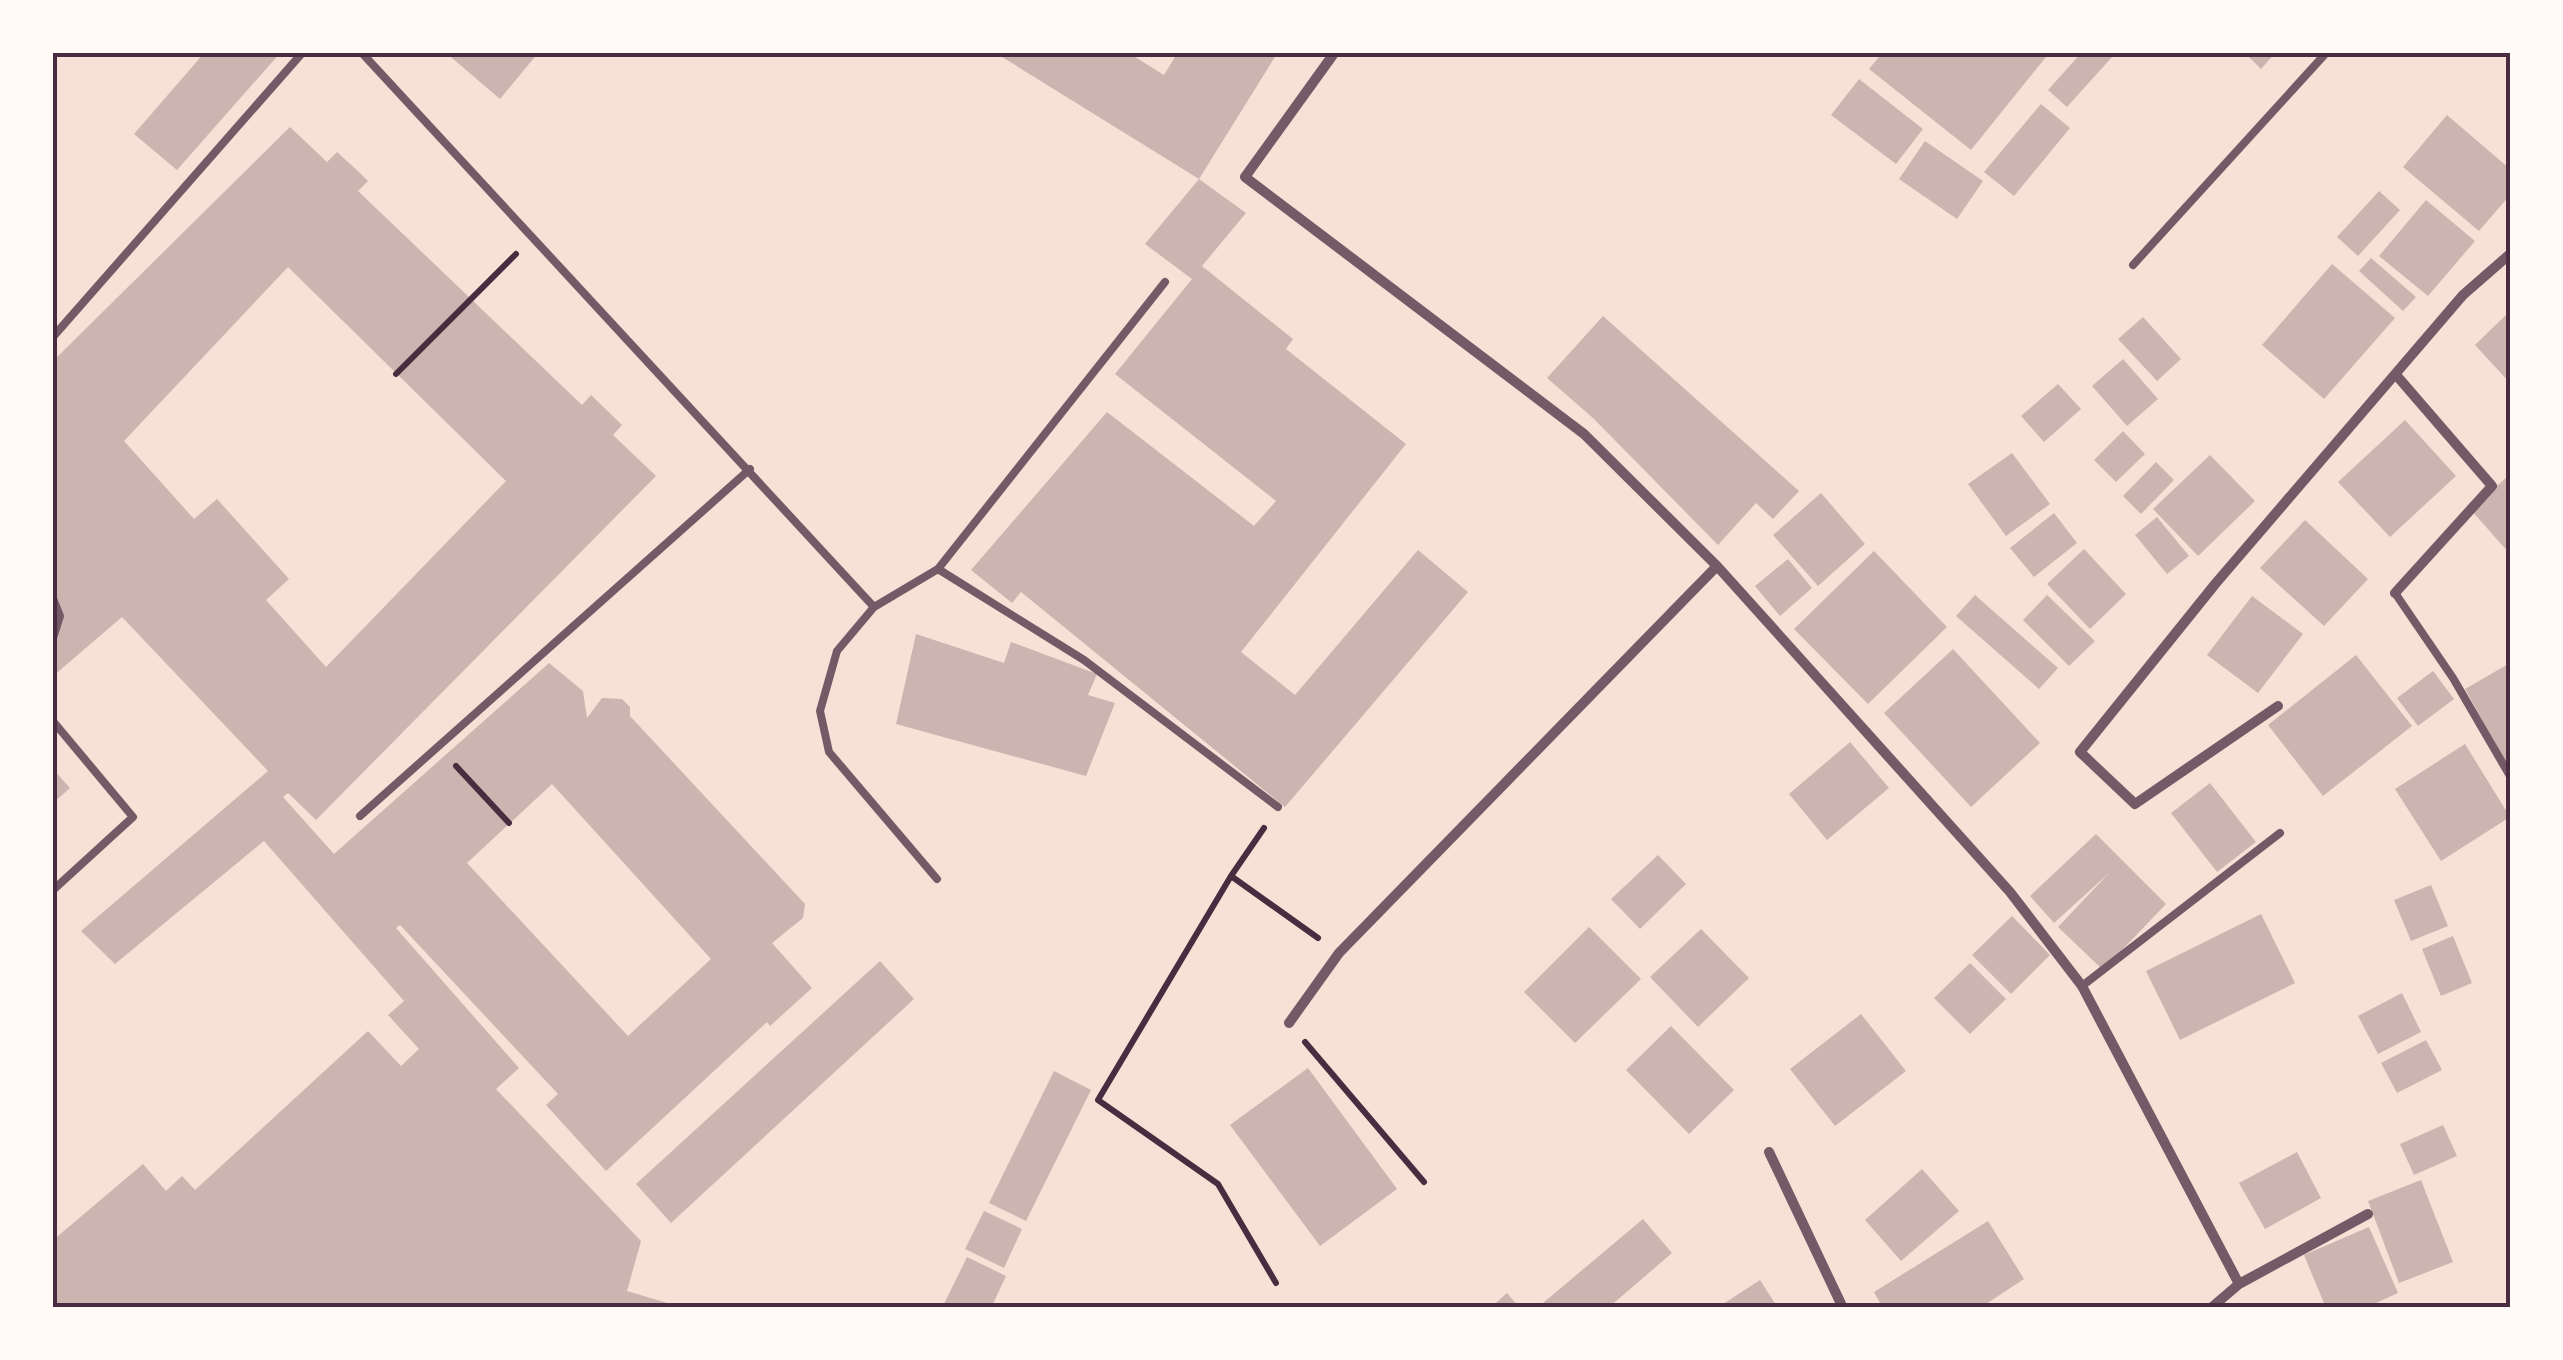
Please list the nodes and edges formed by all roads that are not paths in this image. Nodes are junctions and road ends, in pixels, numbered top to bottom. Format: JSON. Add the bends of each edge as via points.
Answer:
{"nodes":[{"id":1,"x":303,"y":52,"type":"edge"},
{"id":2,"x":361,"y":52,"type":"edge"},
{"id":3,"x":1335,"y":52,"type":"edge"},
{"id":4,"x":2328,"y":52,"type":"edge"},
{"id":5,"x":2510,"y":254,"type":"edge"},
{"id":6,"x":2134,"y":265,"type":"dead end"},
{"id":7,"x":1165,"y":282,"type":"dead end"},
{"id":8,"x":52,"y":338,"type":"edge"},
{"id":9,"x":2398,"y":376,"type":"junction"},
{"id":10,"x":750,"y":469,"type":"junction"},
{"id":11,"x":1716,"y":566,"type":"junction"},
{"id":12,"x":938,"y":569,"type":"junction"},
{"id":13,"x":2396,"y":593,"type":"joint"},
{"id":14,"x":52,"y":596,"type":"edge"},
{"id":15,"x":874,"y":607,"type":"junction"},
{"id":16,"x":52,"y":641,"type":"edge"},
{"id":17,"x":2278,"y":706,"type":"dead end"},
{"id":18,"x":52,"y":720,"type":"edge"},
{"id":19,"x":2510,"y":776,"type":"edge"},
{"id":20,"x":1278,"y":807,"type":"road end"},
{"id":21,"x":360,"y":816,"type":"dead end"},
{"id":22,"x":2280,"y":833,"type":"dead end"},
{"id":23,"x":937,"y":878,"type":"dead end"},
{"id":24,"x":52,"y":891,"type":"edge"},
{"id":25,"x":2082,"y":986,"type":"junction"},
{"id":26,"x":1289,"y":1023,"type":"road end"},
{"id":27,"x":1769,"y":1152,"type":"dead end"},
{"id":28,"x":2368,"y":1214,"type":"dead end"},
{"id":29,"x":2239,"y":1284,"type":"junction"},
{"id":30,"x":1843,"y":1308,"type":"edge"},
{"id":31,"x":2211,"y":1308,"type":"edge"}],
"edges":[{"from":1,"to":8,"type":"lane"},
{"from":2,"to":10,"type":"lane"},
{"from":3,"to":11,"type":"street","via":[[1245,177],[1584,434]]},
{"from":4,"to":6,"type":"lane"},
{"from":5,"to":9,"type":"street","via":[[2463,295]]},
{"from":7,"to":12,"type":"lane"},
{"from":9,"to":13,"type":"street","via":[[2492,486]]},
{"from":9,"to":17,"type":"street","via":[[2216,583],[2080,752],[2135,804]]},
{"from":10,"to":15,"type":"lane"},
{"from":10,"to":21,"type":"lane"},
{"from":11,"to":25,"type":"street","via":[[2010,892]]},
{"from":11,"to":26,"type":"street","via":[[1340,953]]},
{"from":12,"to":15,"type":"lane"},
{"from":12,"to":20,"type":"lane","via":[[1084,660]]},
{"from":13,"to":19,"type":"lane"},
{"from":14,"to":16,"type":"lane","via":[[60,616]]},
{"from":15,"to":23,"type":"lane","via":[[838,651],[820,711],[829,752]]},
{"from":18,"to":24,"type":"lane","via":[[133,816]]},
{"from":22,"to":25,"type":"lane"},
{"from":25,"to":29,"type":"street"},
{"from":27,"to":30,"type":"street"},
{"from":28,"to":29,"type":"street"},
{"from":29,"to":31,"type":"street"}]}
